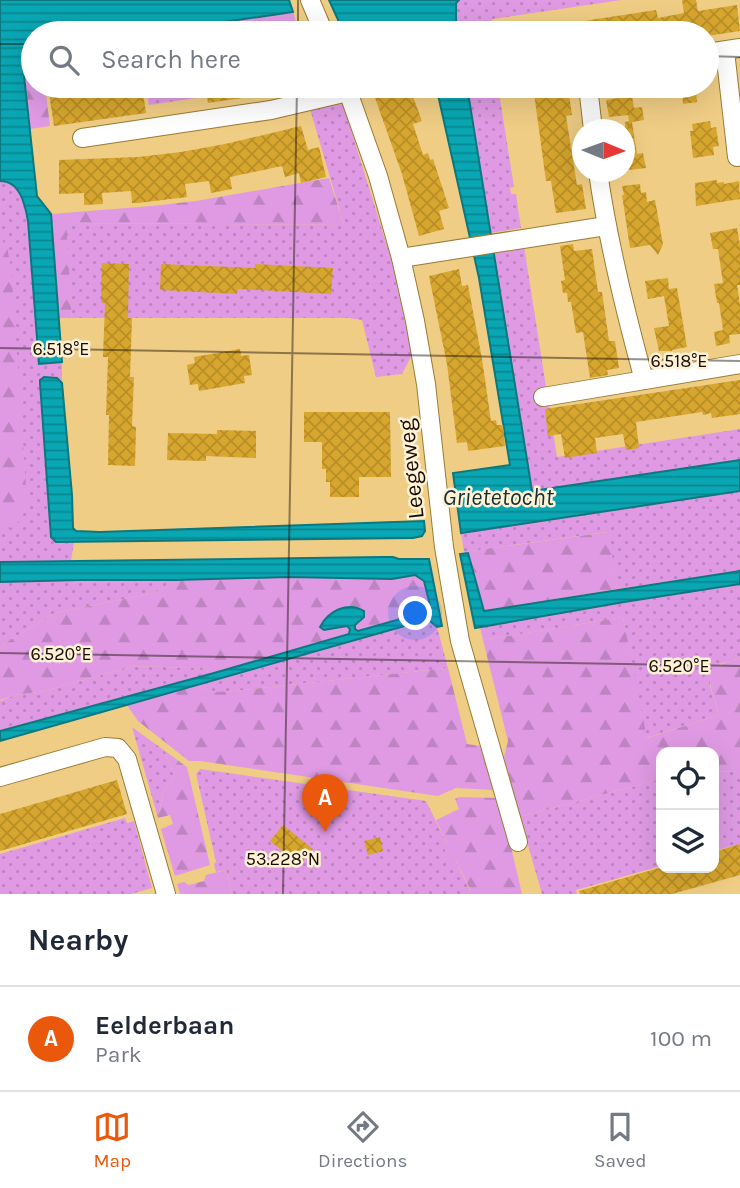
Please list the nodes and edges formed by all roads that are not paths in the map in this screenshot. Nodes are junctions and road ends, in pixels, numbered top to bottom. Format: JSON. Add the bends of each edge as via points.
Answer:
{"nodes":[{"id":1,"x":310,"y":0,"type":"edge"},
{"id":2,"x":319,"y":21,"type":"edge"},
{"id":3,"x":733,"y":50,"type":"edge"},
{"id":4,"x":314,"y":98,"type":"edge"},
{"id":5,"x":350,"y":98,"type":"edge"},
{"id":6,"x":589,"y":98,"type":"edge"},
{"id":7,"x":592,"y":119,"type":"edge"},
{"id":8,"x":82,"y":138,"type":"dead end"},
{"id":9,"x":737,"y":157,"type":"dead end"},
{"id":10,"x":599,"y":182,"type":"edge"},
{"id":11,"x":606,"y":226,"type":"junction"},
{"id":12,"x":401,"y":258,"type":"junction"},
{"id":13,"x":740,"y":364,"type":"edge"},
{"id":14,"x":644,"y":380,"type":"junction"},
{"id":15,"x":542,"y":397,"type":"dead end"},
{"id":16,"x":0,"y":776,"type":"edge"},
{"id":17,"x":517,"y":842,"type":"dead end"},
{"id":18,"x":166,"y":894,"type":"edge"}],
"edges":[{"from":1,"to":2,"type":"street"},
{"from":3,"to":9,"type":"street"},
{"from":4,"to":8,"type":"street","name":"Leegeweg","via":[[271,110]]},
{"from":5,"to":12,"type":"street","name":"Leegeweg","via":[[379,176]]},
{"from":6,"to":7,"type":"street"},
{"from":10,"to":11,"type":"street"},
{"from":11,"to":12,"type":"street"},
{"from":11,"to":14,"type":"street"},
{"from":12,"to":17,"type":"street","name":"Leegeweg","via":[[426,384],[444,547],[460,641]]},
{"from":13,"to":14,"type":"street"},
{"from":14,"to":15,"type":"street"},
{"from":16,"to":18,"type":"street","via":[[105,747],[118,748],[127,759]]}]}
